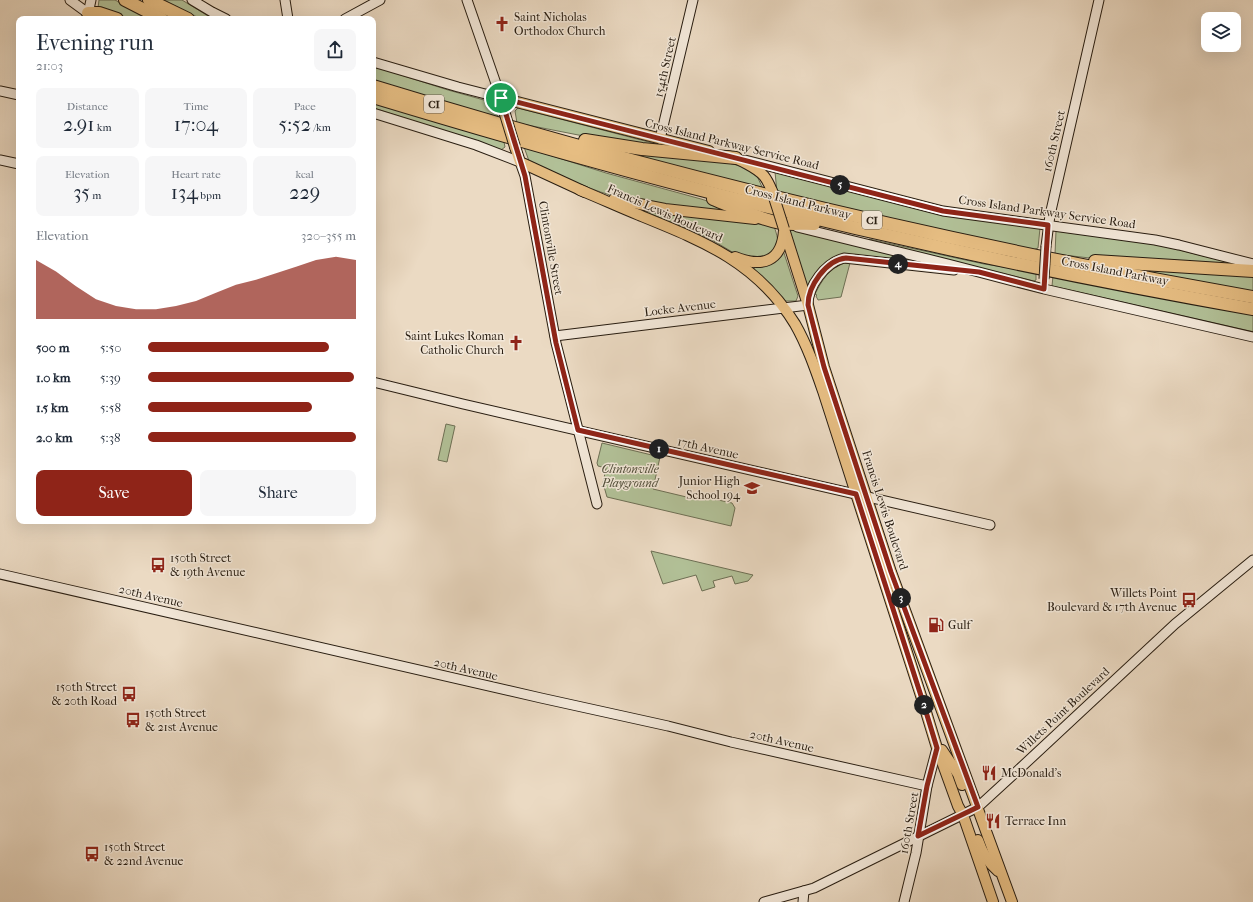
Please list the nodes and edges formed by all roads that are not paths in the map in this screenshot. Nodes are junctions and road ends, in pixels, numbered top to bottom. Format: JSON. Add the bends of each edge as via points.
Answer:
{"nodes":[{"id":1,"x":70,"y":0,"type":"edge"},
{"id":2,"x":91,"y":0,"type":"edge"},
{"id":3,"x":125,"y":0,"type":"edge"},
{"id":4,"x":149,"y":0,"type":"edge"},
{"id":5,"x":192,"y":0,"type":"edge"},
{"id":6,"x":380,"y":0,"type":"edge"},
{"id":7,"x":467,"y":0,"type":"edge"},
{"id":8,"x":693,"y":0,"type":"edge"},
{"id":9,"x":1099,"y":0,"type":"edge"},
{"id":10,"x":285,"y":2,"type":"edge"},
{"id":11,"x":89,"y":16,"type":"edge"},
{"id":12,"x":90,"y":16,"type":"edge"},
{"id":13,"x":92,"y":16,"type":"edge"},
{"id":14,"x":108,"y":16,"type":"edge"},
{"id":15,"x":156,"y":16,"type":"edge"},
{"id":16,"x":182,"y":16,"type":"edge"},
{"id":17,"x":220,"y":16,"type":"edge"},
{"id":18,"x":281,"y":16,"type":"edge"},
{"id":19,"x":287,"y":16,"type":"edge"},
{"id":20,"x":351,"y":16,"type":"edge"},
{"id":21,"x":376,"y":63,"type":"edge"},
{"id":22,"x":376,"y":87,"type":"edge"},
{"id":23,"x":0,"y":91,"type":"edge"},
{"id":24,"x":16,"y":94,"type":"edge"},
{"id":25,"x":376,"y":98,"type":"edge"},
{"id":26,"x":501,"y":98,"type":"junction"},
{"id":27,"x":376,"y":114,"type":"edge"},
{"id":28,"x":496,"y":122,"type":"junction"},
{"id":29,"x":660,"y":139,"type":"junction"},
{"id":30,"x":736,"y":158,"type":"junction"},
{"id":31,"x":0,"y":160,"type":"edge"},
{"id":32,"x":520,"y":162,"type":"junction"},
{"id":33,"x":16,"y":163,"type":"edge"},
{"id":34,"x":654,"y":178,"type":"junction"},
{"id":35,"x":580,"y":190,"type":"junction"},
{"id":36,"x":1048,"y":225,"type":"junction"},
{"id":37,"x":783,"y":226,"type":"junction"},
{"id":38,"x":700,"y":241,"type":"junction"},
{"id":39,"x":930,"y":245,"type":"junction"},
{"id":40,"x":1034,"y":255,"type":"junction"},
{"id":41,"x":1253,"y":264,"type":"edge"},
{"id":42,"x":1253,"y":271,"type":"edge"},
{"id":43,"x":979,"y":272,"type":"junction"},
{"id":44,"x":1044,"y":289,"type":"junction"},
{"id":45,"x":1253,"y":297,"type":"edge"},
{"id":46,"x":808,"y":305,"type":"junction"},
{"id":47,"x":783,"y":307,"type":"junction"},
{"id":48,"x":1253,"y":308,"type":"edge"},
{"id":49,"x":555,"y":336,"type":"junction"},
{"id":50,"x":1253,"y":337,"type":"edge"},
{"id":51,"x":376,"y":383,"type":"edge"},
{"id":52,"x":578,"y":430,"type":"junction"},
{"id":53,"x":856,"y":494,"type":"junction"},
{"id":54,"x":866,"y":497,"type":"junction"},
{"id":55,"x":597,"y":504,"type":"dead end"},
{"id":56,"x":990,"y":525,"type":"dead end"},
{"id":57,"x":1253,"y":560,"type":"edge"},
{"id":58,"x":0,"y":574,"type":"edge"},
{"id":59,"x":904,"y":642,"type":"junction"},
{"id":60,"x":939,"y":703,"type":"junction"},
{"id":61,"x":936,"y":744,"type":"junction"},
{"id":62,"x":927,"y":786,"type":"junction"},
{"id":63,"x":978,"y":807,"type":"junction"},
{"id":64,"x":963,"y":815,"type":"junction"},
{"id":65,"x":918,"y":836,"type":"junction"},
{"id":66,"x":1000,"y":872,"type":"junction"},
{"id":67,"x":804,"y":891,"type":"junction"},
{"id":68,"x":764,"y":902,"type":"edge"},
{"id":69,"x":803,"y":902,"type":"edge"},
{"id":70,"x":904,"y":902,"type":"edge"},
{"id":71,"x":993,"y":902,"type":"edge"},
{"id":72,"x":1012,"y":902,"type":"edge"}],
"edges":[{"from":1,"to":11,"type":"street"},
{"from":2,"to":12,"type":"street"},
{"from":3,"to":15,"type":"highway"},
{"from":4,"to":16,"type":"highway"},
{"from":5,"to":17,"type":"street"},
{"from":6,"to":20,"type":"street"},
{"from":7,"to":26,"type":"street","name":"Clintonville Street"},
{"from":8,"to":29,"type":"street","name":"154th Street"},
{"from":9,"to":36,"type":"street","name":"160th Street"},
{"from":10,"to":18,"type":"street"},
{"from":10,"to":19,"type":"street"},
{"from":13,"to":14,"type":"highway","via":[[98,13]]},
{"from":21,"to":26,"type":"street","name":"Cross Island Parkway Service Road"},
{"from":22,"to":28,"type":"highway","name":"Cross Island Parkway","number":"CI"},
{"from":23,"to":24,"type":"street"},
{"from":25,"to":34,"type":"highway","name":"Cross Island Parkway","number":"CI"},
{"from":26,"to":29,"type":"main road","name":"Cross Island Parkway Service Road"},
{"from":26,"to":32,"type":"main road","name":"Clintonville Street","bridge":true},
{"from":27,"to":32,"type":"street","via":[[476,145]]},
{"from":28,"to":30,"type":"highway","via":[[615,145]]},
{"from":28,"to":40,"type":"highway","name":"Cross Island Parkway","number":"CI","via":[[757,193]]},
{"from":29,"to":30,"type":"main road","name":"Cross Island Parkway Service Road"},
{"from":30,"to":36,"type":"street","name":"Cross Island Parkway Service Road","via":[[943,211]]},
{"from":30,"to":37,"type":"main road","name":"Francis Lewis Boulevard","bridge":true,"via":[[762,174],[768,181]]},
{"from":31,"to":33,"type":"street"},
{"from":32,"to":35,"type":"main road"},
{"from":32,"to":49,"type":"street","name":"Clintonville Street","via":[[525,176]]},
{"from":34,"to":37,"type":"highway"},
{"from":34,"to":39,"type":"highway","name":"Cross Island Parkway","number":"CI"},
{"from":35,"to":37,"type":"main road","via":[[636,204],[731,216]]},
{"from":35,"to":38,"type":"main road","name":"Francis Lewis Boulevard"},
{"from":36,"to":41,"type":"street","name":"Cross Island Parkway Service Road","via":[[1155,240]]},
{"from":36,"to":44,"type":"street","name":"160th Street","bridge":true},
{"from":37,"to":38,"type":"main road","via":[[782,241],[776,254],[769,260],[760,262],[743,260]]},
{"from":37,"to":39,"type":"highway","via":[[814,224]]},
{"from":37,"to":43,"type":"street"},
{"from":37,"to":46,"type":"main road","name":"Francis Lewis Boulevard"},
{"from":38,"to":47,"type":"main road","name":"Francis Lewis Boulevard","via":[[749,271]]},
{"from":39,"to":48,"type":"highway","name":"Cross Island Parkway","number":"CI"},
{"from":40,"to":42,"type":"highway","via":[[1137,265]]},
{"from":40,"to":45,"type":"highway","name":"Cross Island Parkway","number":"CI"},
{"from":43,"to":44,"type":"street"},
{"from":43,"to":46,"type":"street","via":[[844,258],[832,264],[820,275],[808,298]]},
{"from":44,"to":50,"type":"street"},
{"from":46,"to":47,"type":"street","name":"Locke Avenue"},
{"from":46,"to":54,"type":"main road","name":"Francis Lewis Boulevard","via":[[823,363]]},
{"from":47,"to":49,"type":"street","name":"Locke Avenue"},
{"from":47,"to":53,"type":"main road","name":"Francis Lewis Boulevard","via":[[809,353]]},
{"from":49,"to":52,"type":"street","name":"Clintonville Street"},
{"from":51,"to":52,"type":"street","name":"17th Avenue"},
{"from":52,"to":53,"type":"street","name":"17th Avenue"},
{"from":52,"to":55,"type":"street","name":"Clintonville Street"},
{"from":53,"to":54,"type":"street","name":"17th Avenue"},
{"from":53,"to":59,"type":"main road","name":"Francis Lewis Boulevard"},
{"from":54,"to":56,"type":"street","name":"17th Avenue"},
{"from":54,"to":60,"type":"main road","name":"Francis Lewis Boulevard"},
{"from":57,"to":63,"type":"street","name":"Willets Point Boulevard","via":[[1175,624]]},
{"from":58,"to":62,"type":"street","name":"20th Avenue"},
{"from":59,"to":60,"type":"main road","via":[[923,676],[931,698]]},
{"from":59,"to":61,"type":"main road","name":"Francis Lewis Boulevard"},
{"from":60,"to":63,"type":"main road","name":"Francis Lewis Boulevard"},
{"from":61,"to":62,"type":"street","name":"160th Street"},
{"from":61,"to":63,"type":"main road","via":[[958,774],[968,800]]},
{"from":61,"to":64,"type":"main road","name":"Francis Lewis Boulevard"},
{"from":62,"to":65,"type":"street","name":"160th Street"},
{"from":63,"to":64,"type":"street","name":"Willets Point Boulevard"},
{"from":63,"to":66,"type":"main road","name":"Francis Lewis Boulevard"},
{"from":64,"to":65,"type":"street","name":"Willets Point Boulevard"},
{"from":64,"to":66,"type":"main road","via":[[971,822],[983,852],[992,866]]},
{"from":64,"to":71,"type":"main road","name":"Francis Lewis Boulevard"},
{"from":65,"to":67,"type":"street","name":"Willets Point Boulevard"},
{"from":65,"to":70,"type":"street","name":"160th Street"},
{"from":66,"to":72,"type":"main road","name":"Francis Lewis Boulevard"},
{"from":67,"to":68,"type":"street","name":"Willets Point Boulevard"},
{"from":67,"to":69,"type":"street"}]}
